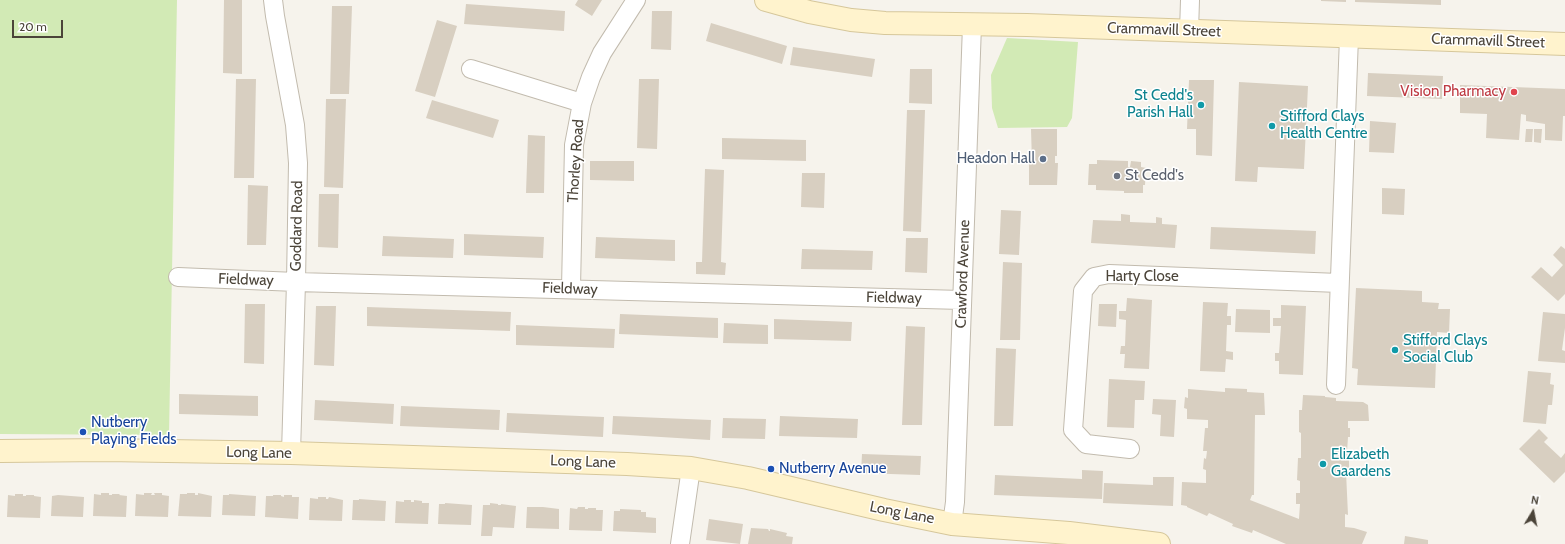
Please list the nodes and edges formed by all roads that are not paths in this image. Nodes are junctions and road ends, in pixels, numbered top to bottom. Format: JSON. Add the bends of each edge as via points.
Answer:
{"nodes":[{"id":1,"x":273,"y":0,"type":"edge"},
{"id":2,"x":636,"y":0,"type":"edge"},
{"id":3,"x":767,"y":0,"type":"edge"},
{"id":4,"x":1190,"y":0,"type":"edge"},
{"id":5,"x":972,"y":25,"type":"junction"},
{"id":6,"x":1189,"y":32,"type":"junction"},
{"id":7,"x":1349,"y":37,"type":"junction"},
{"id":8,"x":1565,"y":44,"type":"edge"},
{"id":9,"x":471,"y":69,"type":"dead end"},
{"id":10,"x":582,"y":102,"type":"junction"},
{"id":11,"x":178,"y":277,"type":"dead end"},
{"id":12,"x":296,"y":282,"type":"junction"},
{"id":13,"x":1339,"y":283,"type":"junction"},
{"id":14,"x":571,"y":288,"type":"junction"},
{"id":15,"x":962,"y":300,"type":"junction"},
{"id":16,"x":1336,"y":385,"type":"dead end"},
{"id":17,"x":1130,"y":449,"type":"dead end"},
{"id":18,"x":0,"y":451,"type":"edge"},
{"id":19,"x":291,"y":453,"type":"junction"},
{"id":20,"x":691,"y":468,"type":"junction"},
{"id":21,"x":952,"y":524,"type":"junction"},
{"id":22,"x":1135,"y":542,"type":"edge"},
{"id":23,"x":680,"y":544,"type":"edge"},
{"id":24,"x":1159,"y":544,"type":"edge"}],
"edges":[{"from":1,"to":12,"type":"street","name":"Goddard Road","via":[[295,125],[298,163]]},
{"from":2,"to":10,"type":"street","name":"Thorley Road","via":[[602,53]]},
{"from":3,"to":5,"type":"street","name":"Crammavill Street","via":[[851,20]]},
{"from":4,"to":6,"type":"street"},
{"from":5,"to":6,"type":"street","name":"Crammavill Street"},
{"from":5,"to":15,"type":"street","name":"Crawford Avenue"},
{"from":6,"to":7,"type":"street","name":"Crammavill Street"},
{"from":7,"to":8,"type":"street","name":"Crammavill Street"},
{"from":7,"to":13,"type":"street"},
{"from":9,"to":10,"type":"street"},
{"from":10,"to":14,"type":"street","name":"Thorley Road","via":[[574,145]]},
{"from":11,"to":12,"type":"street","name":"Fieldway"},
{"from":12,"to":14,"type":"street","name":"Fieldway"},
{"from":12,"to":19,"type":"street","name":"Goddard Road"},
{"from":13,"to":16,"type":"street"},
{"from":13,"to":17,"type":"street","name":"Harty Close","via":[[1109,274],[1094,277],[1082,290],[1074,430],[1086,444]]},
{"from":14,"to":15,"type":"street","name":"Fieldway"},
{"from":15,"to":21,"type":"street","name":"Crawford Avenue","via":[[955,502]]},
{"from":18,"to":19,"type":"street","name":"Long Lane"},
{"from":19,"to":20,"type":"street","name":"Long Lane"},
{"from":20,"to":21,"type":"street","name":"Long Lane","via":[[748,478]]},
{"from":20,"to":23,"type":"street"},
{"from":21,"to":22,"type":"street","name":"Long Lane","via":[[1069,533]]},
{"from":22,"to":24,"type":"street","name":"Long Lane"}]}
